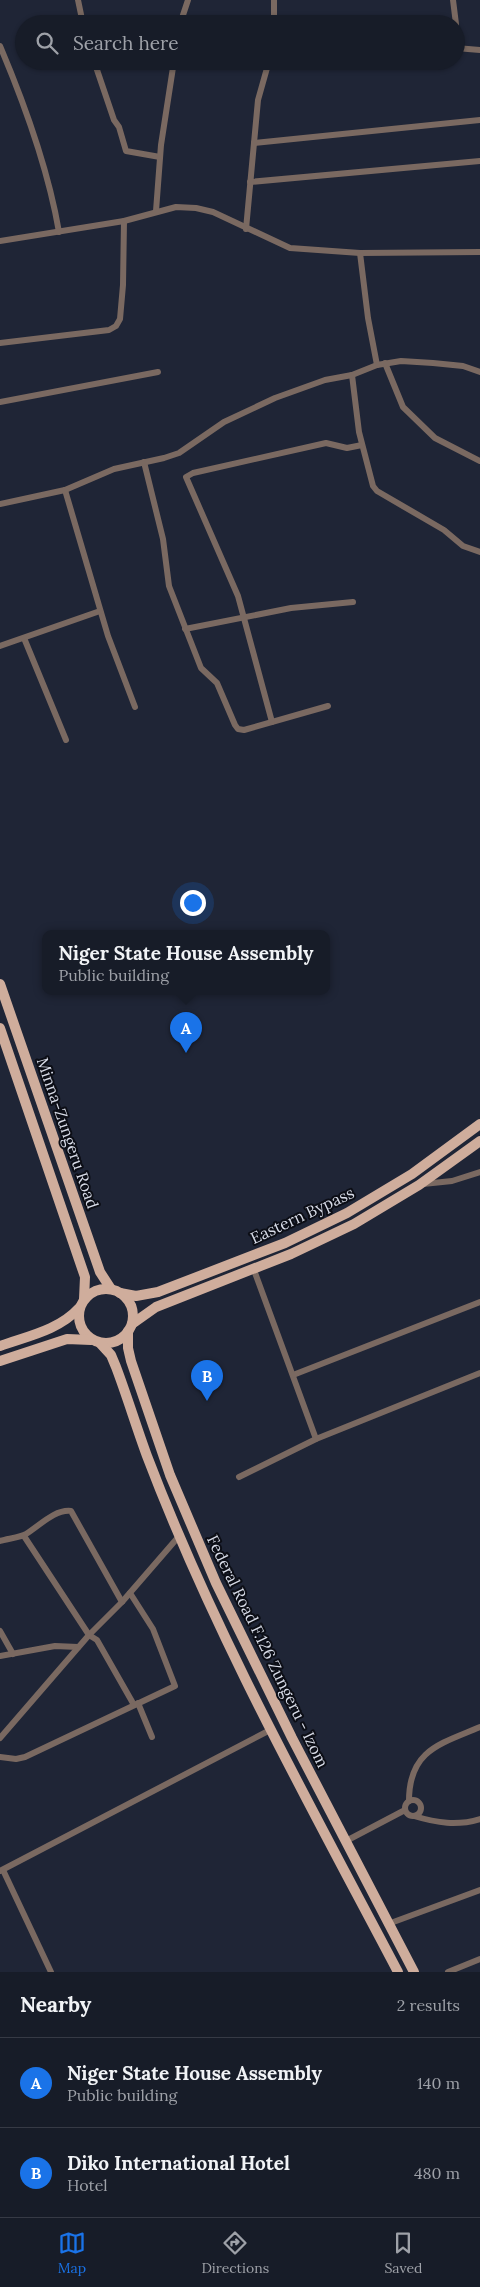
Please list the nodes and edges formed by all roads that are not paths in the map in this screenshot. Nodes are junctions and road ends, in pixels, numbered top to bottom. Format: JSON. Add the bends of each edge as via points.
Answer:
{"nodes":[{"id":1,"x":78,"y":0,"type":"edge"},
{"id":2,"x":188,"y":0,"type":"edge"},
{"id":3,"x":274,"y":0,"type":"edge"},
{"id":4,"x":453,"y":0,"type":"edge"},
{"id":5,"x":81,"y":15,"type":"edge"},
{"id":6,"x":183,"y":15,"type":"edge"},
{"id":7,"x":274,"y":15,"type":"edge"},
{"id":8,"x":455,"y":15,"type":"edge"},
{"id":9,"x":0,"y":46,"type":"edge"},
{"id":10,"x":465,"y":49,"type":"edge"},
{"id":11,"x":480,"y":50,"type":"edge"},
{"id":12,"x":97,"y":70,"type":"edge"},
{"id":13,"x":173,"y":70,"type":"edge"},
{"id":14,"x":266,"y":70,"type":"edge"},
{"id":15,"x":480,"y":120,"type":"edge"},
{"id":16,"x":254,"y":143,"type":"junction"},
{"id":17,"x":160,"y":157,"type":"junction"},
{"id":18,"x":480,"y":161,"type":"edge"},
{"id":19,"x":250,"y":182,"type":"junction"},
{"id":20,"x":156,"y":211,"type":"junction"},
{"id":21,"x":124,"y":221,"type":"junction"},
{"id":22,"x":246,"y":229,"type":"junction"},
{"id":23,"x":59,"y":232,"type":"junction"},
{"id":24,"x":0,"y":241,"type":"edge"},
{"id":25,"x":480,"y":252,"type":"edge"},
{"id":26,"x":360,"y":253,"type":"junction"},
{"id":27,"x":0,"y":343,"type":"edge"},
{"id":28,"x":385,"y":363,"type":"junction"},
{"id":29,"x":377,"y":365,"type":"junction"},
{"id":30,"x":477,"y":368,"type":"edge"},
{"id":31,"x":158,"y":372,"type":"dead end"},
{"id":32,"x":480,"y":372,"type":"edge"},
{"id":33,"x":352,"y":376,"type":"junction"},
{"id":34,"x":0,"y":402,"type":"edge"},
{"id":35,"x":362,"y":445,"type":"junction"},
{"id":36,"x":480,"y":461,"type":"edge"},
{"id":37,"x":144,"y":462,"type":"junction"},
{"id":38,"x":65,"y":490,"type":"junction"},
{"id":39,"x":0,"y":504,"type":"edge"},
{"id":40,"x":480,"y":552,"type":"edge"},
{"id":41,"x":353,"y":602,"type":"dead end"},
{"id":42,"x":100,"y":611,"type":"junction"},
{"id":43,"x":244,"y":617,"type":"junction"},
{"id":44,"x":185,"y":629,"type":"junction"},
{"id":45,"x":24,"y":638,"type":"junction"},
{"id":46,"x":0,"y":646,"type":"edge"},
{"id":47,"x":135,"y":706,"type":"dead end"},
{"id":48,"x":328,"y":706,"type":"dead end"},
{"id":49,"x":272,"y":722,"type":"junction"},
{"id":50,"x":66,"y":740,"type":"dead end"},
{"id":51,"x":0,"y":984,"type":"edge"},
{"id":52,"x":0,"y":1028,"type":"edge"},
{"id":53,"x":480,"y":1124,"type":"edge"},
{"id":54,"x":480,"y":1141,"type":"edge"},
{"id":55,"x":480,"y":1172,"type":"edge"},
{"id":56,"x":419,"y":1185,"type":"junction"},
{"id":57,"x":254,"y":1270,"type":"junction"},
{"id":58,"x":116,"y":1291,"type":"junction"},
{"id":59,"x":480,"y":1302,"type":"edge"},
{"id":60,"x":82,"y":1303,"type":"junction"},
{"id":61,"x":130,"y":1328,"type":"junction"},
{"id":62,"x":96,"y":1341,"type":"junction"},
{"id":63,"x":0,"y":1346,"type":"edge"},
{"id":64,"x":0,"y":1361,"type":"edge"},
{"id":65,"x":480,"y":1373,"type":"edge"},
{"id":66,"x":292,"y":1375,"type":"junction"},
{"id":67,"x":316,"y":1440,"type":"junction"},
{"id":68,"x":239,"y":1477,"type":"dead end"},
{"id":69,"x":180,"y":1535,"type":"junction"},
{"id":70,"x":24,"y":1536,"type":"junction"},
{"id":71,"x":0,"y":1541,"type":"edge"},
{"id":72,"x":130,"y":1593,"type":"junction"},
{"id":73,"x":122,"y":1602,"type":"junction"},
{"id":74,"x":235,"y":1624,"type":"junction"},
{"id":75,"x":223,"y":1630,"type":"junction"},
{"id":76,"x":0,"y":1631,"type":"edge"},
{"id":77,"x":88,"y":1634,"type":"junction"},
{"id":78,"x":78,"y":1647,"type":"junction"},
{"id":79,"x":13,"y":1654,"type":"junction"},
{"id":80,"x":0,"y":1656,"type":"edge"},
{"id":81,"x":136,"y":1704,"type":"junction"},
{"id":82,"x":480,"y":1727,"type":"edge"},
{"id":83,"x":272,"y":1729,"type":"junction"},
{"id":84,"x":0,"y":1738,"type":"edge"},
{"id":85,"x":152,"y":1738,"type":"dead end"},
{"id":86,"x":0,"y":1757,"type":"edge"},
{"id":87,"x":409,"y":1801,"type":"junction"},
{"id":88,"x":405,"y":1810,"type":"junction"},
{"id":89,"x":414,"y":1816,"type":"junction"},
{"id":90,"x":480,"y":1818,"type":"edge"},
{"id":91,"x":346,"y":1841,"type":"junction"},
{"id":92,"x":2,"y":1870,"type":"edge"},
{"id":93,"x":480,"y":1890,"type":"edge"},
{"id":94,"x":388,"y":1924,"type":"junction"},
{"id":95,"x":480,"y":1958,"type":"edge"},
{"id":96,"x":51,"y":1972,"type":"edge"},
{"id":97,"x":398,"y":1972,"type":"edge"},
{"id":98,"x":414,"y":1972,"type":"edge"},
{"id":99,"x":448,"y":1972,"type":"edge"}],
"edges":[{"from":1,"to":5,"type":"street"},
{"from":2,"to":6,"type":"street"},
{"from":3,"to":7,"type":"street"},
{"from":4,"to":8,"type":"street"},
{"from":9,"to":23,"type":"street","via":[[52,192]]},
{"from":10,"to":11,"type":"street"},
{"from":12,"to":17,"type":"street","via":[[126,151]]},
{"from":13,"to":17,"type":"street"},
{"from":14,"to":16,"type":"street","via":[[258,100]]},
{"from":15,"to":16,"type":"street"},
{"from":16,"to":19,"type":"street"},
{"from":17,"to":20,"type":"street"},
{"from":18,"to":19,"type":"street"},
{"from":19,"to":22,"type":"street"},
{"from":20,"to":21,"type":"street"},
{"from":20,"to":22,"type":"street","via":[[196,208],[213,212]]},
{"from":21,"to":23,"type":"street"},
{"from":21,"to":27,"type":"street","via":[[123,286],[120,319],[116,326],[109,330]]},
{"from":22,"to":26,"type":"street","via":[[290,248]]},
{"from":23,"to":24,"type":"street"},
{"from":25,"to":26,"type":"street"},
{"from":26,"to":29,"type":"street"},
{"from":28,"to":29,"type":"street"},
{"from":28,"to":30,"type":"street","via":[[433,363]]},
{"from":28,"to":36,"type":"street","via":[[403,407],[435,438]]},
{"from":29,"to":33,"type":"street"},
{"from":30,"to":32,"type":"street"},
{"from":31,"to":34,"type":"street"},
{"from":33,"to":35,"type":"street"},
{"from":33,"to":37,"type":"street","via":[[325,380],[276,398],[224,422],[179,453]]},
{"from":35,"to":40,"type":"street","via":[[370,480],[377,491],[444,530],[456,542]]},
{"from":35,"to":43,"type":"street","via":[[346,448],[326,443],[186,477]]},
{"from":37,"to":38,"type":"street","via":[[114,469]]},
{"from":37,"to":44,"type":"street","via":[[163,539],[168,586]]},
{"from":38,"to":39,"type":"street"},
{"from":38,"to":42,"type":"street"},
{"from":41,"to":43,"type":"street","via":[[308,605]]},
{"from":42,"to":45,"type":"street"},
{"from":42,"to":47,"type":"street"},
{"from":43,"to":44,"type":"street"},
{"from":43,"to":49,"type":"street"},
{"from":44,"to":49,"type":"street","via":[[201,668],[217,683],[238,729]]},
{"from":45,"to":46,"type":"street"},
{"from":45,"to":50,"type":"street"},
{"from":48,"to":49,"type":"street"},
{"from":51,"to":58,"type":"main road","name":"Minna-Zungeru Road","via":[[100,1272]]},
{"from":52,"to":60,"type":"main road","name":"Minna-Zungeru Road","via":[[85,1277]]},
{"from":53,"to":58,"type":"main road","name":"Eastern Bypass","via":[[412,1174],[347,1213],[285,1243],[158,1292],[136,1296]]},
{"from":54,"to":56,"type":"main road","name":"Eastern Bypass"},
{"from":55,"to":56,"type":"street","via":[[452,1181]]},
{"from":56,"to":57,"type":"main road","name":"Eastern Bypass","via":[[354,1224]]},
{"from":57,"to":61,"type":"main road","name":"Eastern Bypass","via":[[156,1307]]},
{"from":57,"to":66,"type":"street"},
{"from":58,"to":60,"type":"main road","via":[[101,1289],[92,1292]]},
{"from":58,"to":61,"type":"main road","name":"Federal Road F.126 Zungeru - Izom","via":[[131,1306]]},
{"from":59,"to":66,"type":"street"},
{"from":60,"to":62,"type":"main road","name":"Federal Road F.126 Zungeru - Izom","via":[[78,1316],[80,1326]]},
{"from":60,"to":63,"type":"main road","via":[[59,1326]]},
{"from":61,"to":62,"type":"main road","via":[[116,1341]]},
{"from":61,"to":74,"type":"main road","name":"Federal Road F.126 Zungeru - Izom","via":[[128,1348],[131,1361],[160,1448]]},
{"from":62,"to":64,"type":"main road","via":[[67,1339]]},
{"from":62,"to":69,"type":"main road","name":"Federal Road F.126 Zungeru - Izom","via":[[114,1361],[147,1456]]},
{"from":65,"to":67,"type":"street"},
{"from":66,"to":67,"type":"street"},
{"from":67,"to":68,"type":"street"},
{"from":69,"to":72,"type":"street"},
{"from":69,"to":75,"type":"main road","name":"Federal Road F.126 Zungeru - Izom"},
{"from":70,"to":71,"type":"street"},
{"from":70,"to":73,"type":"street","via":[[62,1511],[71,1512]]},
{"from":70,"to":77,"type":"street"},
{"from":72,"to":73,"type":"street"},
{"from":72,"to":81,"type":"street","via":[[153,1629],[175,1683],[172,1688]]},
{"from":73,"to":77,"type":"street"},
{"from":74,"to":75,"type":"main road"},
{"from":74,"to":91,"type":"main road","name":"Federal Road F.126 Zungeru - Izom"},
{"from":75,"to":83,"type":"main road","name":"Federal Road F.126 Zungeru - Izom"},
{"from":76,"to":79,"type":"street"},
{"from":77,"to":78,"type":"street"},
{"from":77,"to":81,"type":"street","via":[[97,1640]]},
{"from":78,"to":79,"type":"street","via":[[56,1646]]},
{"from":78,"to":84,"type":"street"},
{"from":79,"to":80,"type":"street"},
{"from":81,"to":85,"type":"street"},
{"from":81,"to":86,"type":"street","via":[[25,1757]]},
{"from":82,"to":87,"type":"street","via":[[425,1752],[411,1778]]},
{"from":83,"to":92,"type":"street"},
{"from":83,"to":97,"type":"main road","name":"Federal Road F.126 Zungeru - Izom"},
{"from":87,"to":88,"type":"street"},
{"from":87,"to":89,"type":"street","via":[[415,1800],[421,1805],[419,1813]]},
{"from":88,"to":89,"type":"street"},
{"from":88,"to":91,"type":"street"},
{"from":89,"to":90,"type":"street","via":[[451,1824]]},
{"from":91,"to":94,"type":"main road","name":"Federal Road F.126 Zungeru - Izom"},
{"from":92,"to":96,"type":"street"},
{"from":93,"to":94,"type":"street"},
{"from":94,"to":98,"type":"main road","name":"Federal Road F.126 Zungeru - Izom"},
{"from":95,"to":99,"type":"street"}]}
